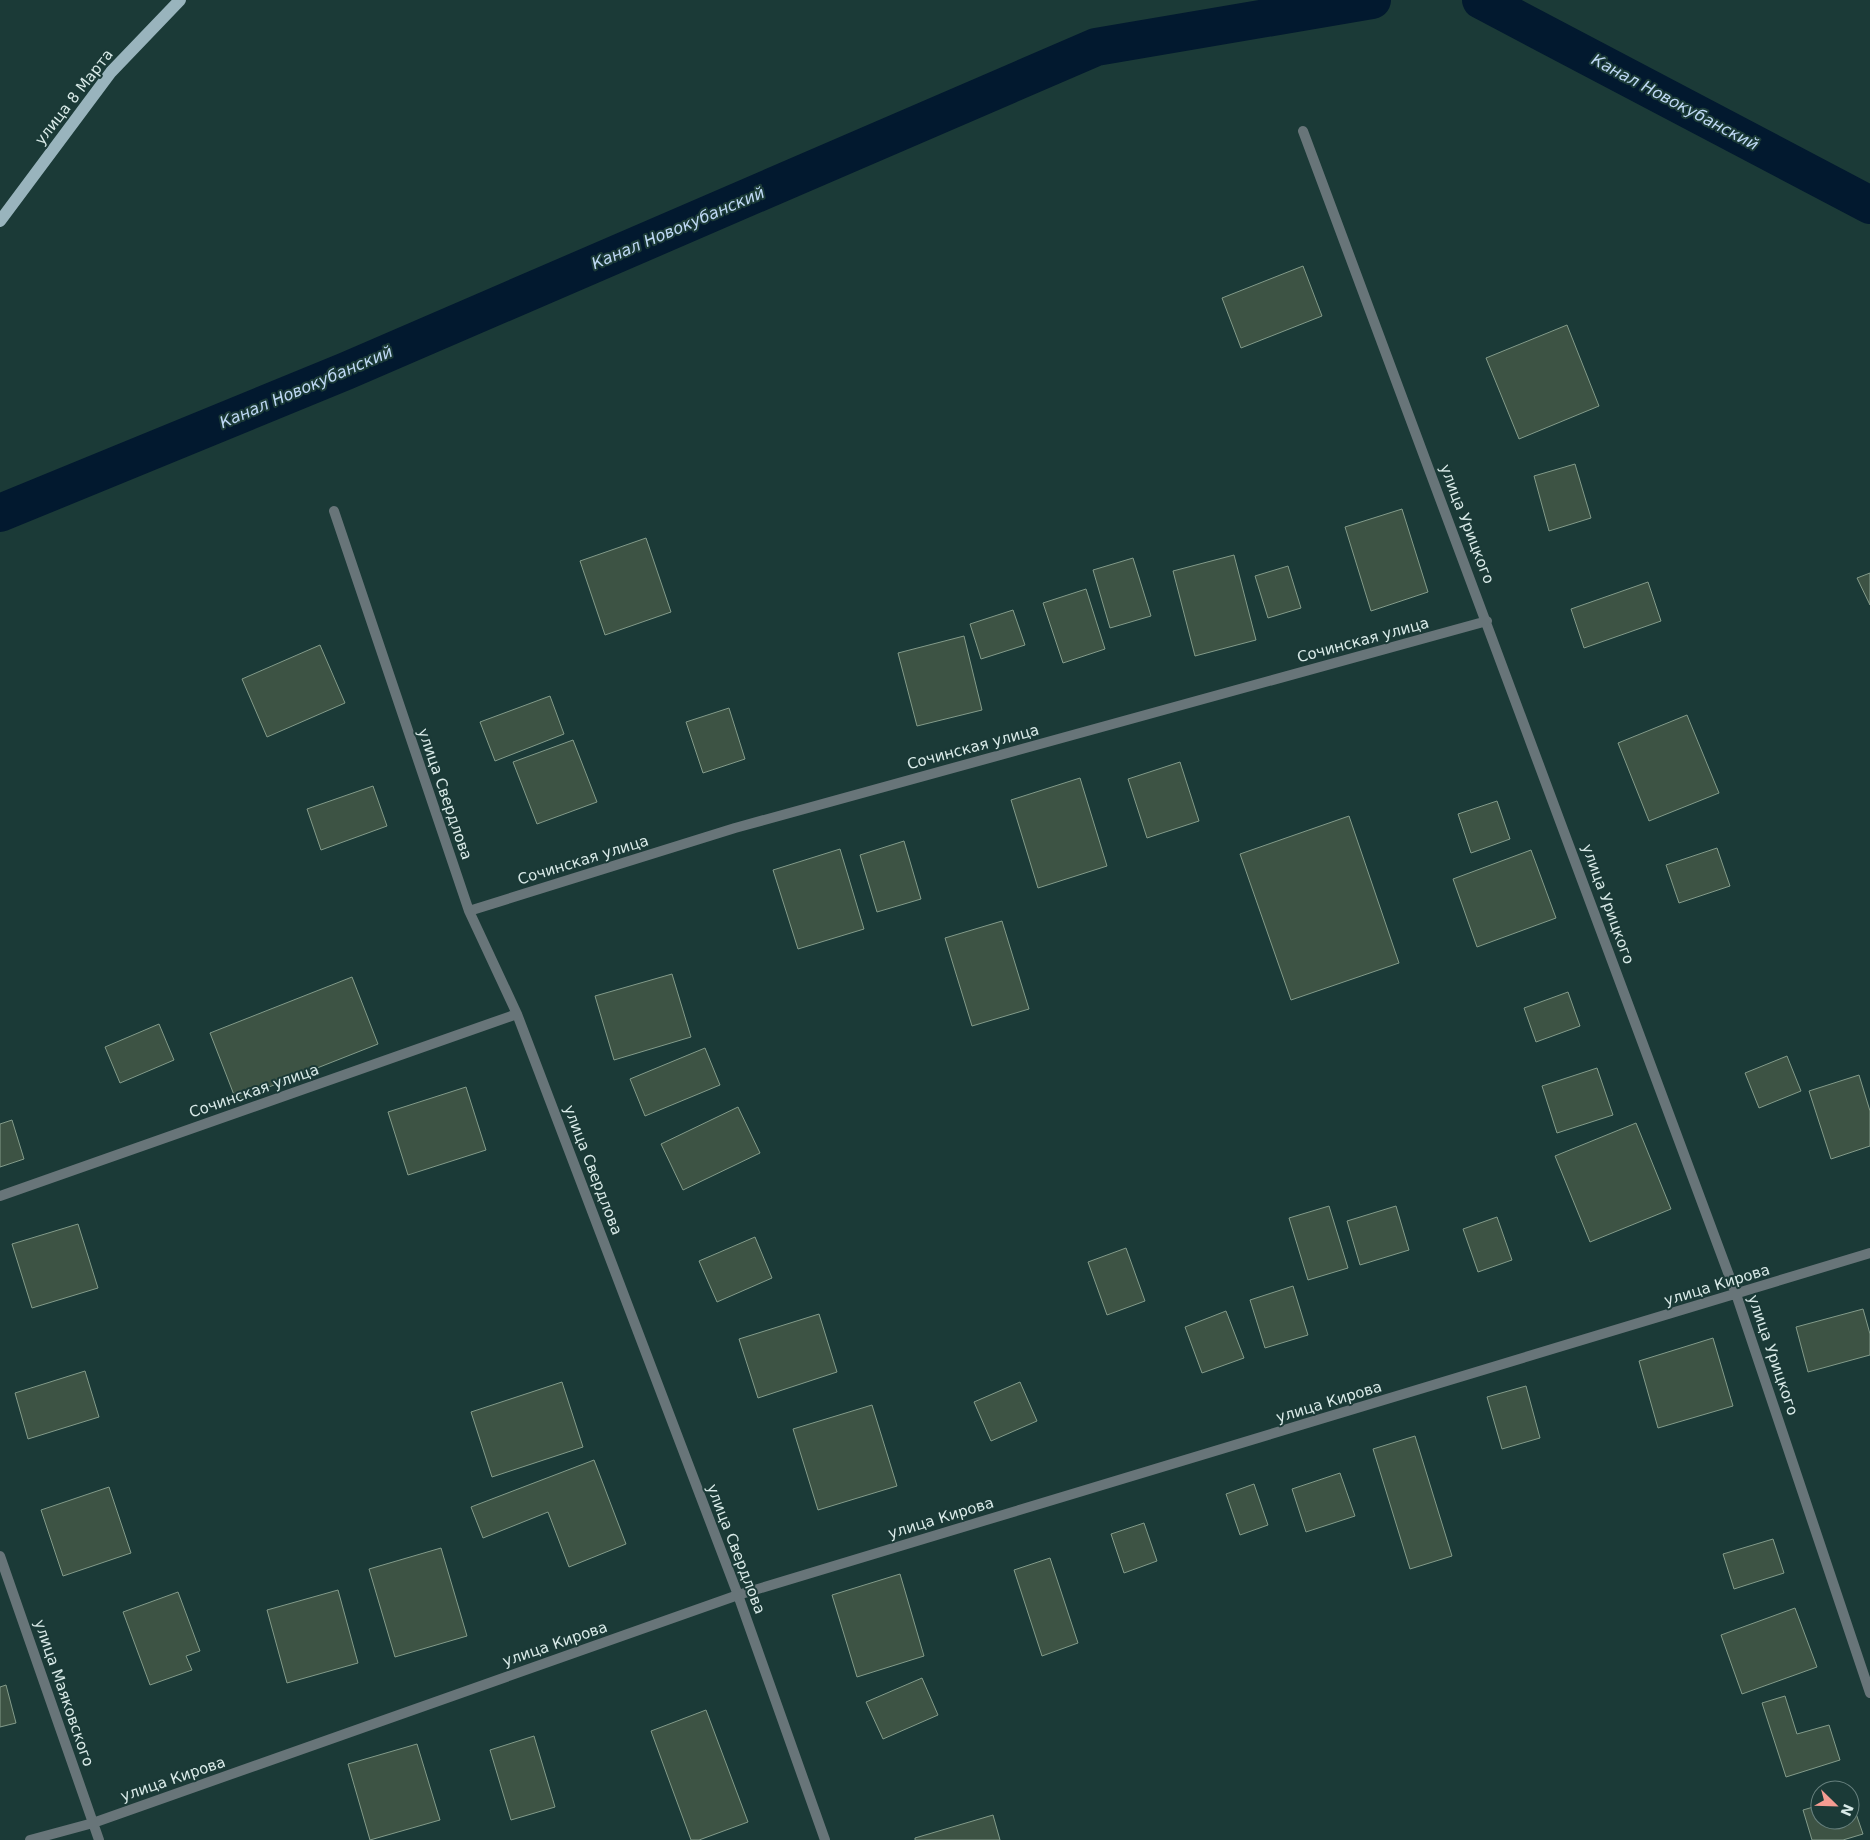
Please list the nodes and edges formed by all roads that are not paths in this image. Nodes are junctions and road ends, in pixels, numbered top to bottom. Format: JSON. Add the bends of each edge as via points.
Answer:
{"nodes":[{"id":1,"x":180,"y":0,"type":"edge"},
{"id":2,"x":1303,"y":131,"type":"dead end"},
{"id":3,"x":0,"y":221,"type":"edge"},
{"id":4,"x":334,"y":511,"type":"dead end"},
{"id":5,"x":1487,"y":621,"type":"junction"},
{"id":6,"x":469,"y":911,"type":"junction"},
{"id":7,"x":517,"y":1014,"type":"junction"},
{"id":8,"x":0,"y":1196,"type":"edge"},
{"id":9,"x":1870,"y":1253,"type":"edge"},
{"id":10,"x":1736,"y":1294,"type":"junction"},
{"id":11,"x":0,"y":1556,"type":"edge"},
{"id":12,"x":738,"y":1595,"type":"junction"},
{"id":13,"x":1870,"y":1693,"type":"edge"},
{"id":14,"x":93,"y":1823,"type":"junction"},
{"id":15,"x":30,"y":1840,"type":"edge"},
{"id":16,"x":99,"y":1840,"type":"edge"},
{"id":17,"x":825,"y":1840,"type":"edge"}],
"edges":[{"from":1,"to":3,"type":"main road","name":"улица 8 Марта","via":[[111,72]]},
{"from":2,"to":5,"type":"street","name":"улица Урицкого"},
{"from":4,"to":6,"type":"street","name":"улица Свердлова"},
{"from":5,"to":6,"type":"street","name":"Сочинская улица","via":[[736,828]]},
{"from":5,"to":10,"type":"street","name":"улица Урицкого"},
{"from":6,"to":7,"type":"street","name":"улица Свердлова"},
{"from":7,"to":8,"type":"street","name":"Сочинская улица"},
{"from":7,"to":12,"type":"street","name":"улица Свердлова"},
{"from":9,"to":10,"type":"street","name":"улица Кирова"},
{"from":10,"to":12,"type":"street","name":"улица Кирова"},
{"from":10,"to":13,"type":"street","name":"улица Урицкого"},
{"from":11,"to":14,"type":"street","name":"улица Маяковского"},
{"from":12,"to":14,"type":"street","name":"улица Кирова"},
{"from":12,"to":17,"type":"street","name":"улица Свердлова"},
{"from":14,"to":15,"type":"street","name":"улица Кирова"},
{"from":14,"to":16,"type":"street","name":"улица Маяковского"}]}
